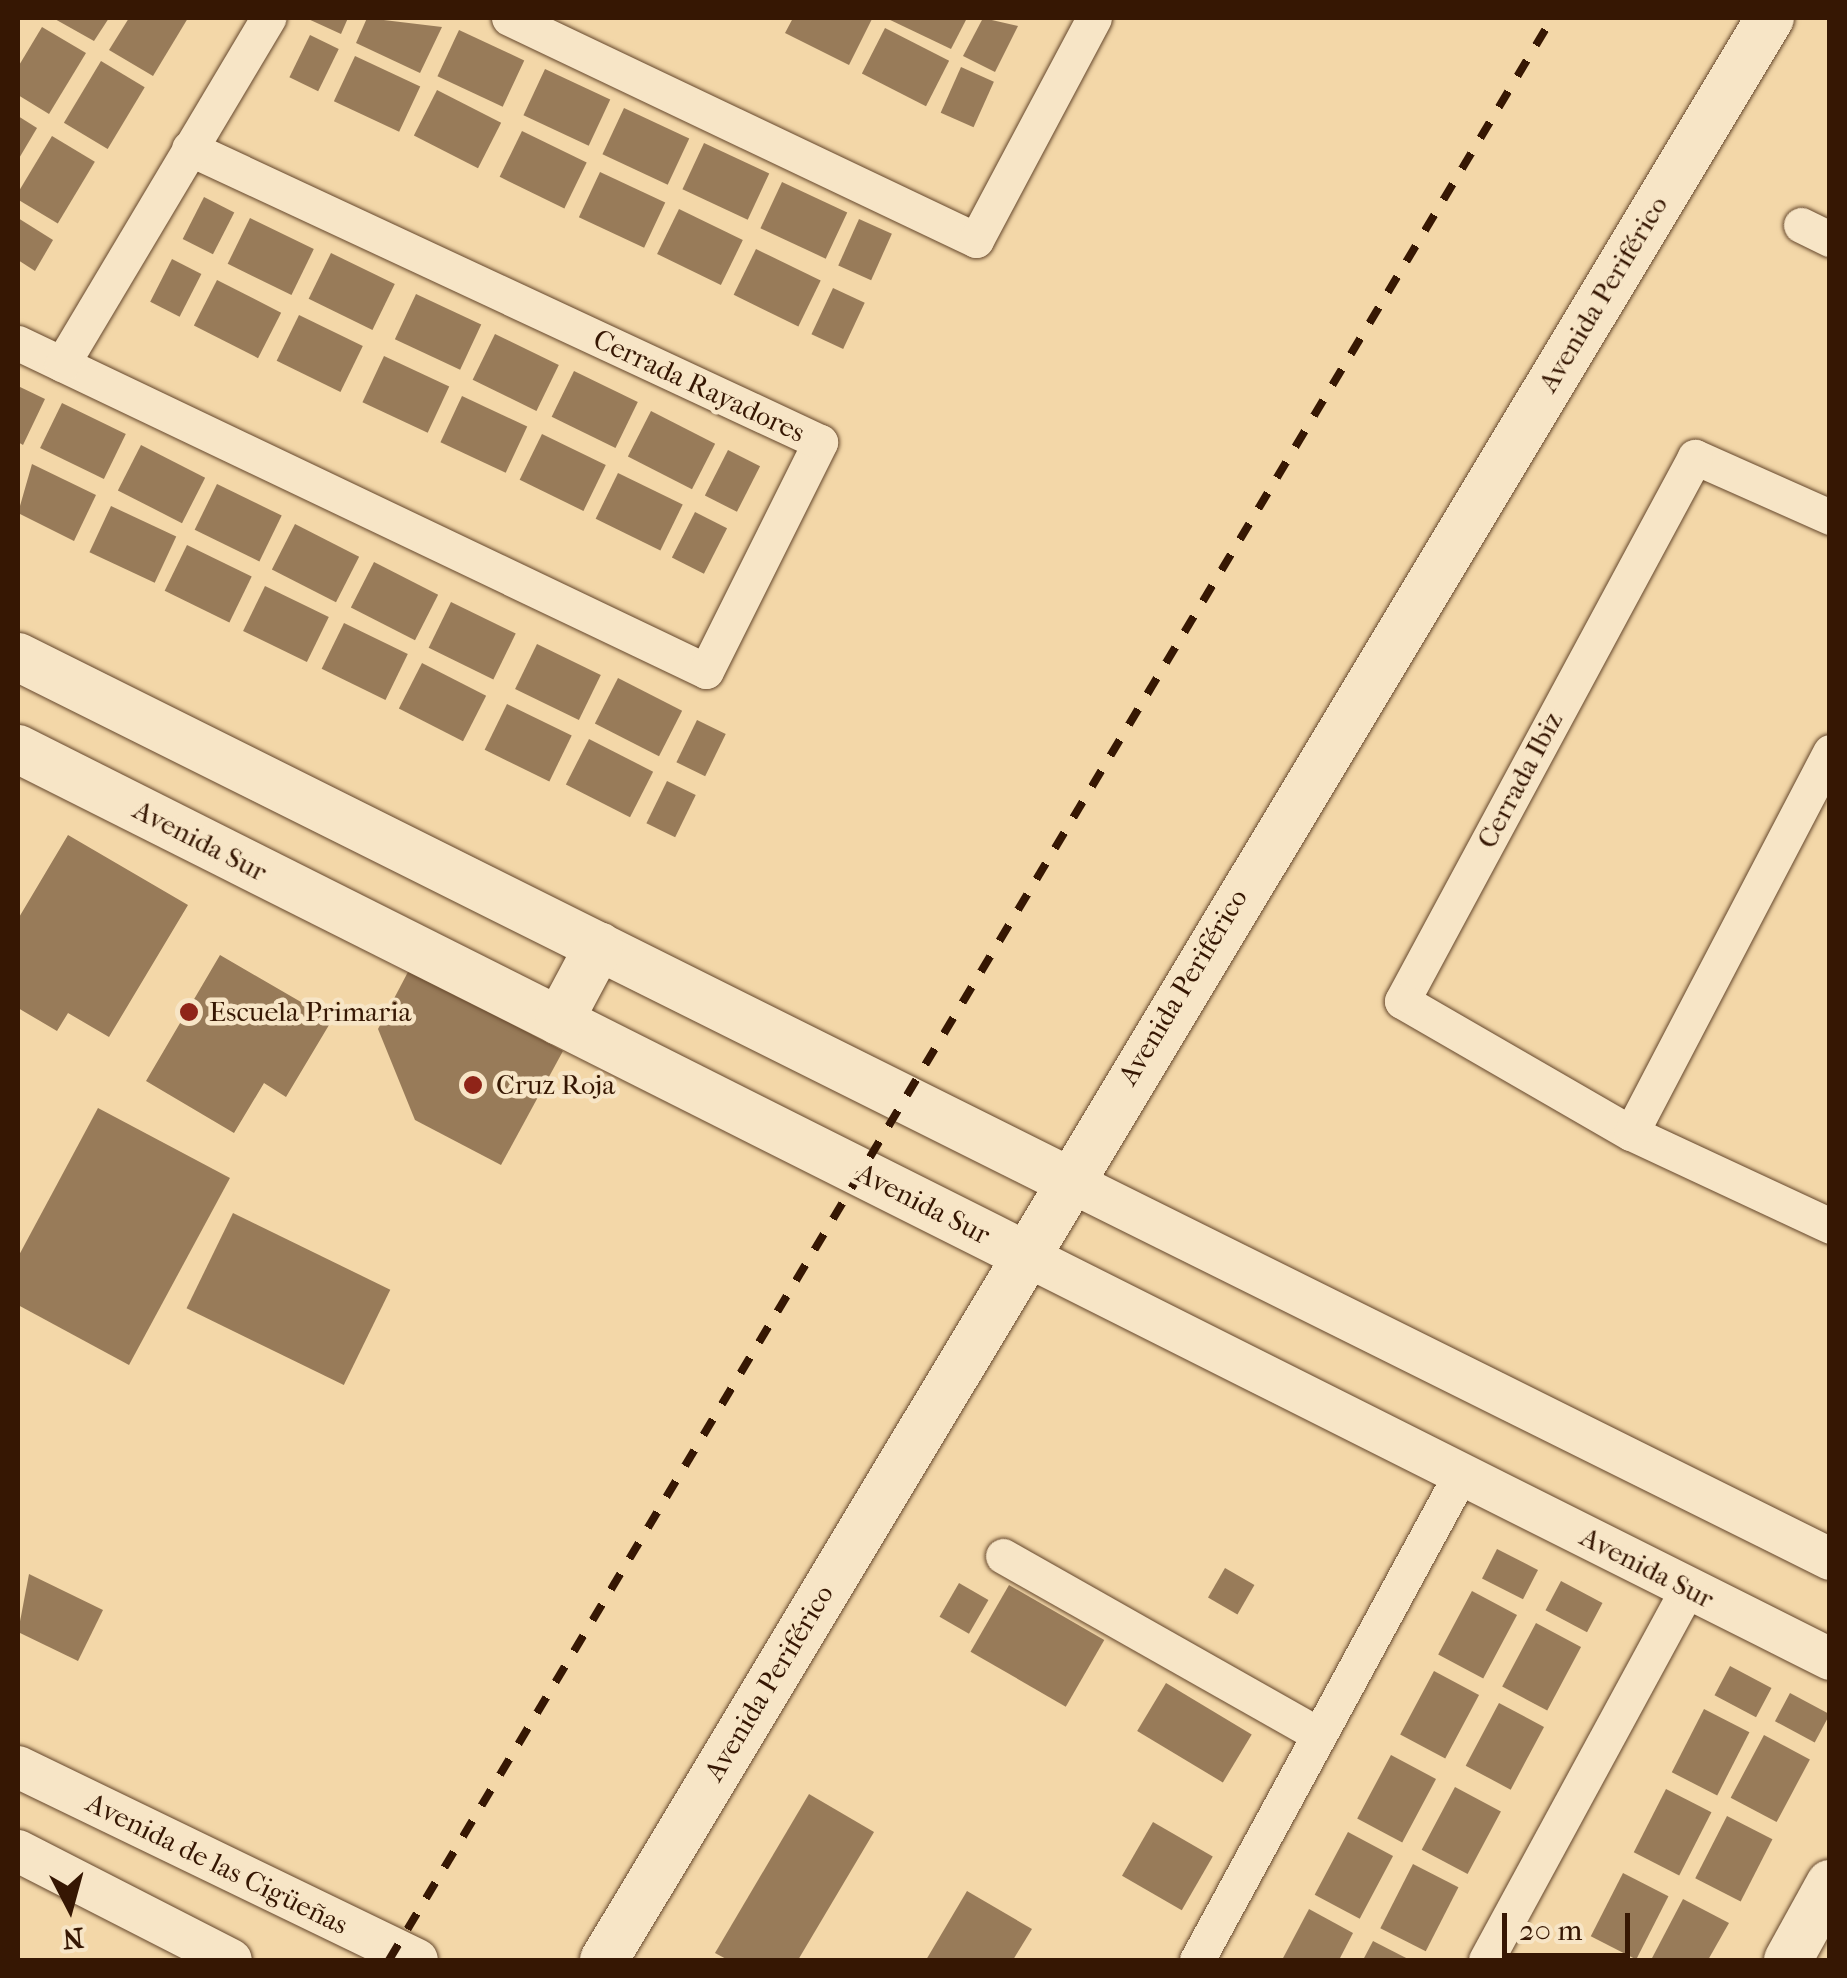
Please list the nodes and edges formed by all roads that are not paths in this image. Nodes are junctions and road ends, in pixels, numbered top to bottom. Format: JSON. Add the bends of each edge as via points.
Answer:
{"nodes":[{"id":1,"x":268,"y":18,"type":"edge"},
{"id":2,"x":509,"y":18,"type":"edge"},
{"id":3,"x":1094,"y":18,"type":"edge"},
{"id":4,"x":1770,"y":18,"type":"edge"},
{"id":5,"x":188,"y":148,"type":"junction"},
{"id":6,"x":18,"y":343,"type":"edge"},
{"id":7,"x":62,"y":364,"type":"junction"},
{"id":8,"x":1830,"y":518,"type":"edge"},
{"id":9,"x":18,"y":657,"type":"edge"},
{"id":10,"x":18,"y":749,"type":"edge"},
{"id":11,"x":1830,"y":752,"type":"edge"},
{"id":12,"x":599,"y":946,"type":"junction"},
{"id":13,"x":559,"y":1021,"type":"junction"},
{"id":14,"x":1630,"y":1132,"type":"junction"},
{"id":15,"x":1066,"y":1180,"type":"junction"},
{"id":16,"x":1830,"y":1226,"type":"edge"},
{"id":17,"x":1023,"y":1254,"type":"junction"},
{"id":18,"x":1462,"y":1474,"type":"junction"},
{"id":19,"x":1004,"y":1556,"type":"dead end"},
{"id":20,"x":1830,"y":1559,"type":"edge"},
{"id":21,"x":1688,"y":1588,"type":"junction"},
{"id":22,"x":1830,"y":1659,"type":"edge"},
{"id":23,"x":1319,"y":1735,"type":"junction"},
{"id":24,"x":18,"y":1767,"type":"edge"},
{"id":25,"x":18,"y":1851,"type":"edge"},
{"id":26,"x":1830,"y":1884,"type":"edge"},
{"id":27,"x":231,"y":1960,"type":"edge"},
{"id":28,"x":416,"y":1960,"type":"edge"},
{"id":29,"x":604,"y":1960,"type":"edge"},
{"id":30,"x":1197,"y":1960,"type":"edge"},
{"id":31,"x":1486,"y":1960,"type":"edge"},
{"id":32,"x":1788,"y":1960,"type":"edge"}],
"edges":[{"from":1,"to":5,"type":"street"},
{"from":2,"to":3,"type":"street","via":[[976,240]]},
{"from":4,"to":15,"type":"main road","name":"Avenida Periférico"},
{"from":5,"to":7,"type":"street"},
{"from":5,"to":7,"type":"street","name":"Cerrada Rayadores","via":[[820,442],[706,671]]},
{"from":6,"to":7,"type":"street","name":"Cerrada Rayadores"},
{"from":8,"to":14,"type":"street","name":"Cerrada Ibiz","via":[[1694,457],[1402,1000]]},
{"from":9,"to":12,"type":"main road"},
{"from":10,"to":13,"type":"main road","name":"Avenida Sur"},
{"from":11,"to":14,"type":"street"},
{"from":12,"to":13,"type":"main road"},
{"from":12,"to":15,"type":"main road"},
{"from":13,"to":17,"type":"main road","name":"Avenida Sur"},
{"from":14,"to":16,"type":"street","name":"Cerrada Ibiz"},
{"from":15,"to":17,"type":"main road","name":"Avenida Periférico"},
{"from":15,"to":20,"type":"street"},
{"from":17,"to":18,"type":"street","name":"Avenida Sur"},
{"from":17,"to":29,"type":"main road","name":"Avenida Periférico"},
{"from":18,"to":21,"type":"street","name":"Avenida Sur"},
{"from":18,"to":23,"type":"street"},
{"from":19,"to":23,"type":"street"},
{"from":21,"to":22,"type":"street","name":"Avenida Sur"},
{"from":21,"to":31,"type":"street"},
{"from":23,"to":30,"type":"street"},
{"from":24,"to":28,"type":"street","name":"Avenida de las Cigüeñas"},
{"from":25,"to":27,"type":"street"},
{"from":26,"to":32,"type":"main road"}]}
